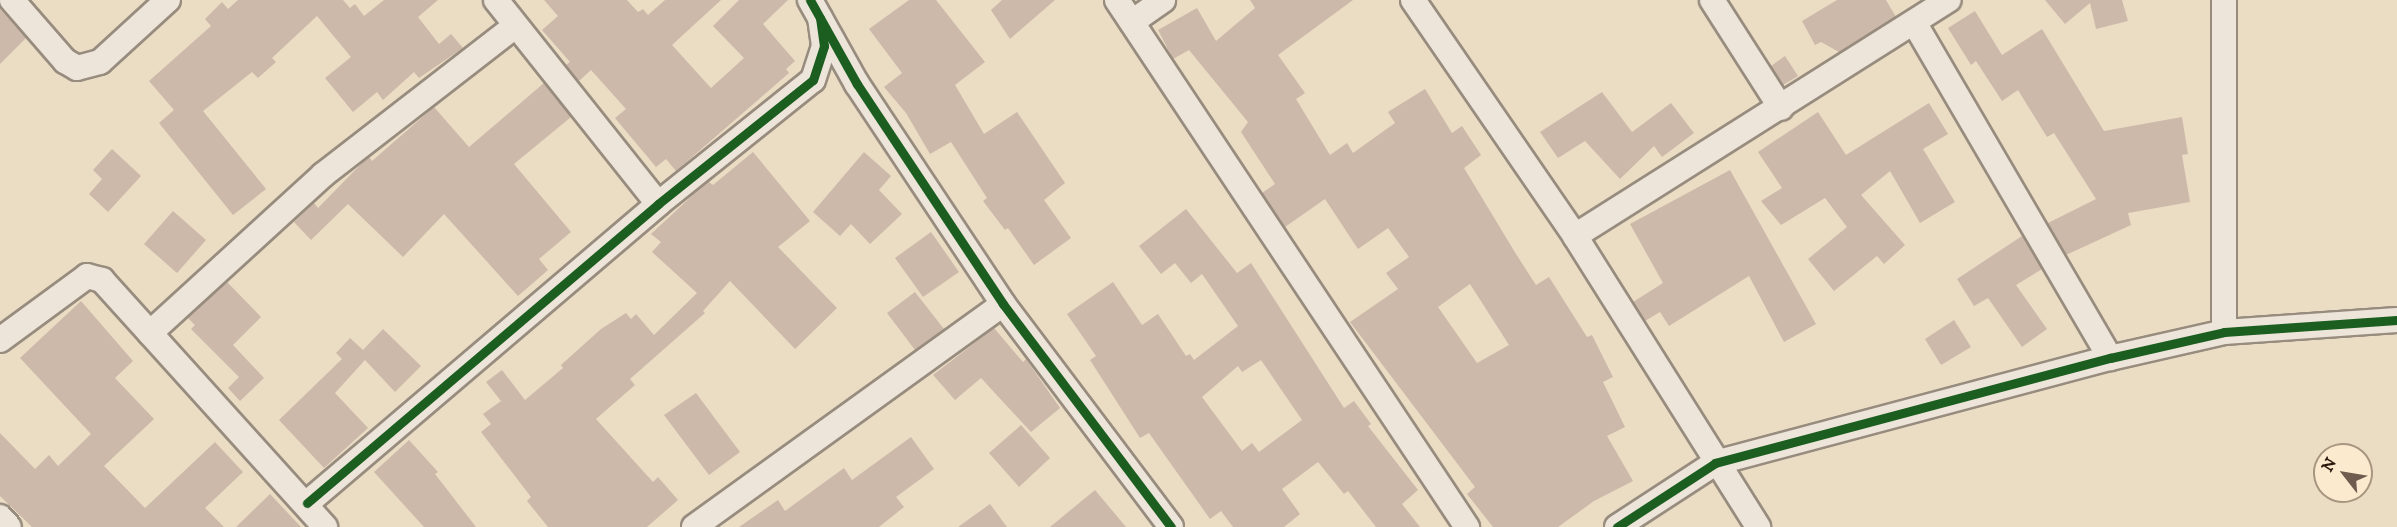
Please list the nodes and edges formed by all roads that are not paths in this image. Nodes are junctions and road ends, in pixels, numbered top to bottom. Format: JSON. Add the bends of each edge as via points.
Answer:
{"nodes":[{"id":1,"x":12,"y":0,"type":"edge"},
{"id":2,"x":168,"y":0,"type":"edge"},
{"id":3,"x":496,"y":0,"type":"edge"},
{"id":4,"x":1117,"y":0,"type":"edge"},
{"id":5,"x":1163,"y":0,"type":"edge"},
{"id":6,"x":1413,"y":0,"type":"edge"},
{"id":7,"x":1712,"y":0,"type":"edge"},
{"id":8,"x":1949,"y":0,"type":"edge"},
{"id":9,"x":2224,"y":0,"type":"edge"},
{"id":10,"x":815,"y":9,"type":"edge"},
{"id":11,"x":1132,"y":22,"type":"junction"},
{"id":12,"x":1915,"y":24,"type":"junction"},
{"id":13,"x":515,"y":26,"type":"junction"},
{"id":14,"x":813,"y":80,"type":"junction"},
{"id":15,"x":856,"y":84,"type":"junction"},
{"id":16,"x":1781,"y":108,"type":"junction"},
{"id":17,"x":658,"y":204,"type":"junction"},
{"id":18,"x":1575,"y":236,"type":"junction"},
{"id":19,"x":1003,"y":304,"type":"junction"},
{"id":20,"x":2397,"y":320,"type":"edge"},
{"id":21,"x":2224,"y":332,"type":"junction"},
{"id":22,"x":150,"y":333,"type":"junction"},
{"id":23,"x":0,"y":340,"type":"edge"},
{"id":24,"x":2110,"y":358,"type":"junction"},
{"id":25,"x":1714,"y":463,"type":"junction"},
{"id":26,"x":307,"y":503,"type":"junction"},
{"id":27,"x":0,"y":517,"type":"edge"},
{"id":28,"x":1163,"y":524,"type":"edge"},
{"id":29,"x":9,"y":527,"type":"edge"},
{"id":30,"x":325,"y":527,"type":"edge"},
{"id":31,"x":694,"y":527,"type":"edge"},
{"id":32,"x":1467,"y":527,"type":"edge"},
{"id":33,"x":1617,"y":527,"type":"edge"},
{"id":34,"x":1758,"y":527,"type":"edge"}],
"edges":[{"from":1,"to":2,"type":"street","via":[[65,62],[77,68],[100,62]]},
{"from":3,"to":13,"type":"street"},
{"from":4,"to":11,"type":"street"},
{"from":5,"to":11,"type":"street"},
{"from":6,"to":18,"type":"street"},
{"from":7,"to":16,"type":"street"},
{"from":8,"to":12,"type":"street"},
{"from":9,"to":21,"type":"street"},
{"from":10,"to":14,"type":"street","via":[[824,46]]},
{"from":10,"to":15,"type":"street"},
{"from":11,"to":32,"type":"street"},
{"from":12,"to":16,"type":"street"},
{"from":12,"to":24,"type":"street"},
{"from":13,"to":17,"type":"street"},
{"from":13,"to":22,"type":"street","via":[[323,175]]},
{"from":14,"to":15,"type":"street"},
{"from":14,"to":17,"type":"street"},
{"from":15,"to":19,"type":"street"},
{"from":16,"to":18,"type":"street"},
{"from":17,"to":26,"type":"street"},
{"from":18,"to":25,"type":"street"},
{"from":19,"to":28,"type":"street"},
{"from":19,"to":31,"type":"street"},
{"from":20,"to":21,"type":"street"},
{"from":21,"to":24,"type":"street"},
{"from":22,"to":23,"type":"street","via":[[102,280],[87,276]]},
{"from":22,"to":26,"type":"street"},
{"from":24,"to":25,"type":"street"},
{"from":25,"to":33,"type":"street"},
{"from":25,"to":34,"type":"street"},
{"from":26,"to":30,"type":"street"},
{"from":27,"to":29,"type":"street"}]}
